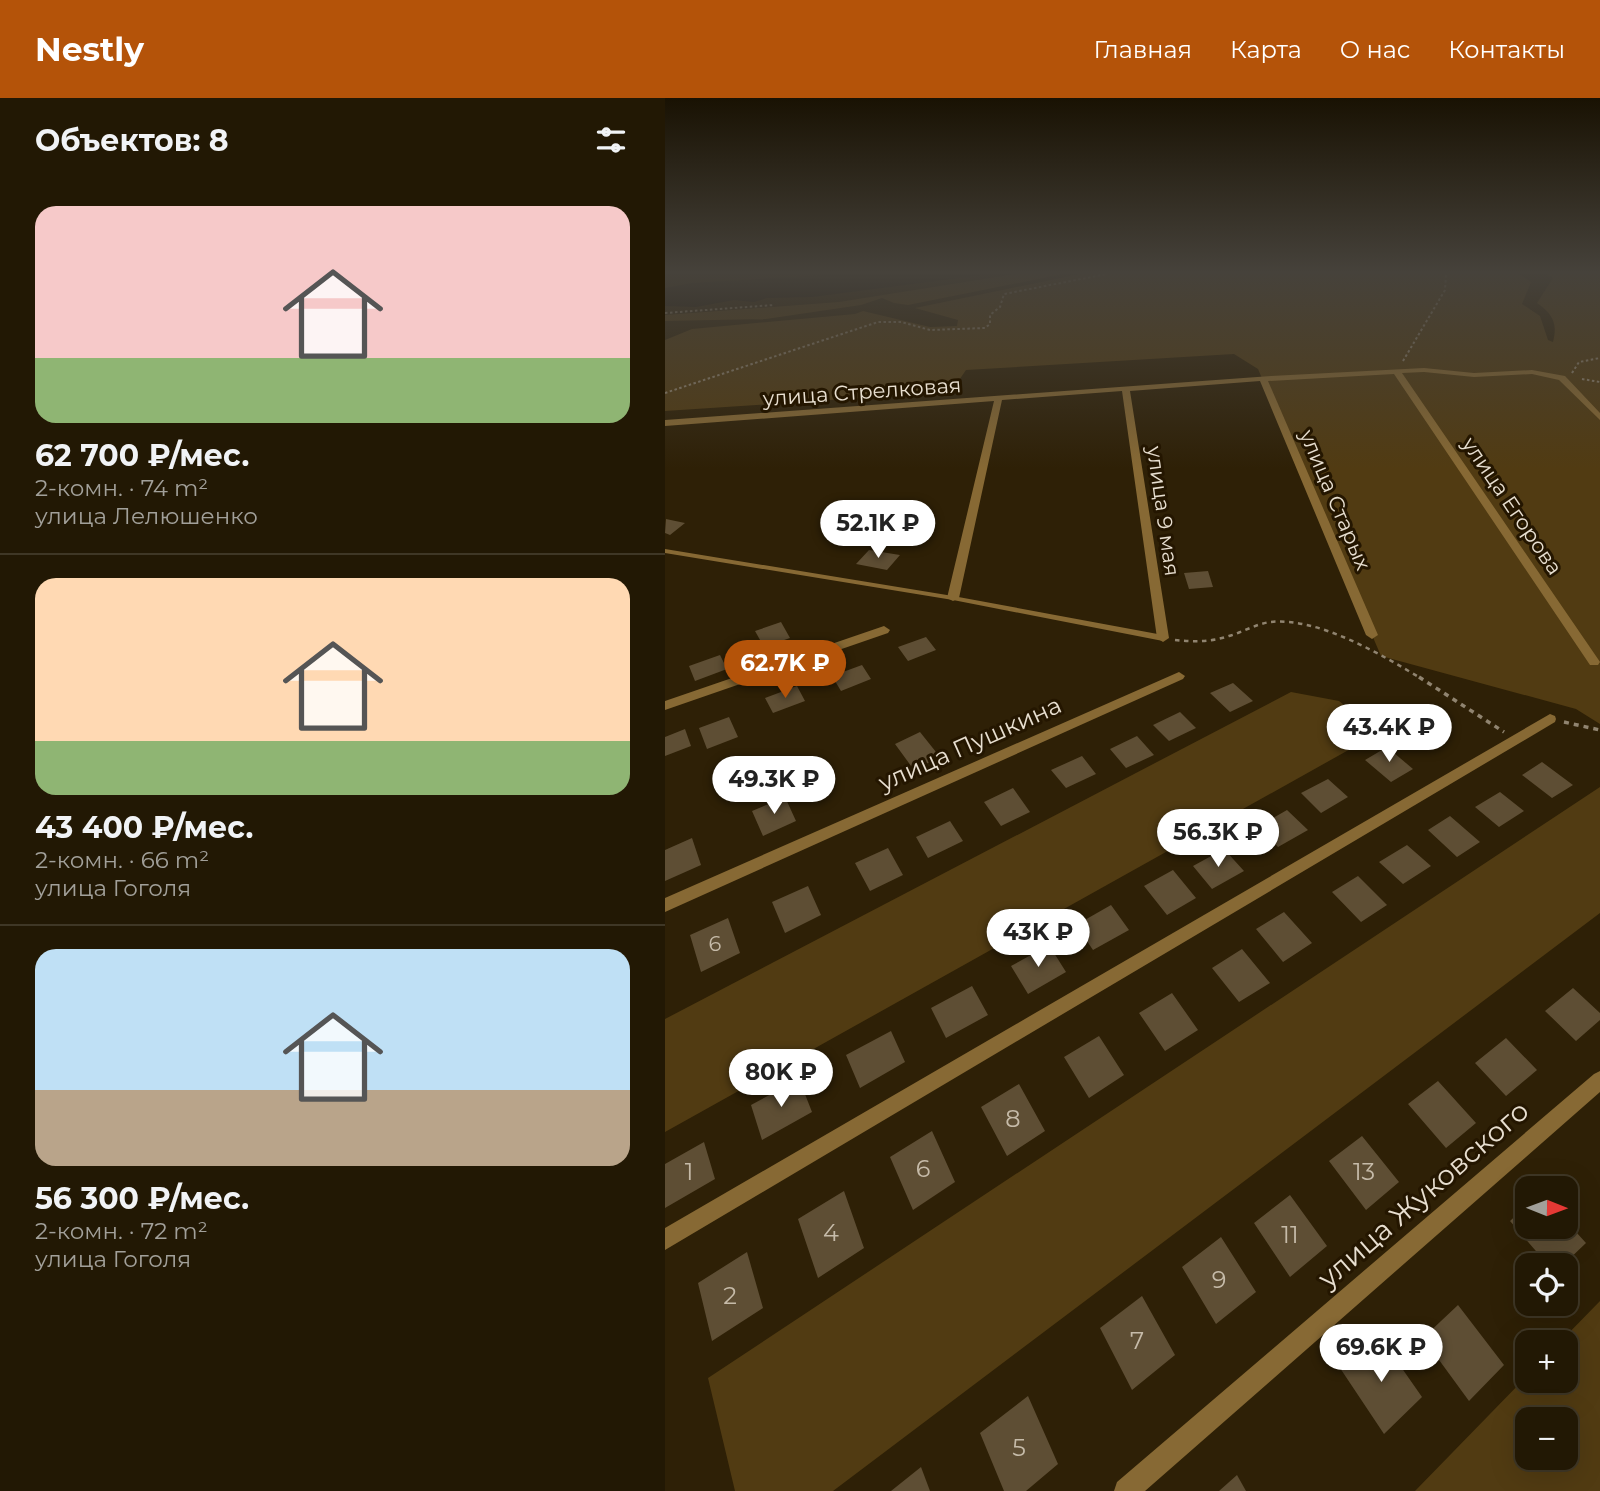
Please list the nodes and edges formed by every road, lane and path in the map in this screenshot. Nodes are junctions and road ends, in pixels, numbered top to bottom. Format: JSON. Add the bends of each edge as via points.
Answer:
{"nodes":[{"id":1,"x":827,"y":339,"type":"edge"},
{"id":2,"x":1416,"y":339,"type":"edge"},
{"id":3,"x":1600,"y":358,"type":"edge"},
{"id":4,"x":1397,"y":372,"type":"junction"},
{"id":5,"x":1567,"y":378,"type":"junction"},
{"id":6,"x":1263,"y":379,"type":"junction"},
{"id":7,"x":1126,"y":390,"type":"junction"},
{"id":8,"x":665,"y":393,"type":"edge"},
{"id":9,"x":998,"y":400,"type":"junction"},
{"id":10,"x":1600,"y":418,"type":"edge"},
{"id":11,"x":665,"y":423,"type":"edge"},
{"id":12,"x":665,"y":551,"type":"edge"},
{"id":13,"x":953,"y":598,"type":"junction"},
{"id":14,"x":884,"y":630,"type":"dead end"},
{"id":15,"x":1372,"y":635,"type":"dead end"},
{"id":16,"x":1163,"y":638,"type":"junction"},
{"id":17,"x":1594,"y":662,"type":"dead end"},
{"id":18,"x":1179,"y":676,"type":"dead end"},
{"id":19,"x":665,"y":706,"type":"edge"},
{"id":20,"x":1550,"y":719,"type":"joint"},
{"id":21,"x":1600,"y":730,"type":"edge"},
{"id":22,"x":1515,"y":739,"type":"junction"},
{"id":23,"x":665,"y":905,"type":"edge"},
{"id":24,"x":1600,"y":1080,"type":"edge"},
{"id":25,"x":665,"y":1240,"type":"edge"},
{"id":26,"x":1126,"y":1491,"type":"edge"}],
"edges":[{"from":1,"to":8,"type":"path"},
{"from":2,"to":4,"type":"path"},
{"from":3,"to":5,"type":"path","via":[[1579,362]]},
{"from":4,"to":5,"type":"street","name":"улица Стрелковая","via":[[1532,372]]},
{"from":4,"to":6,"type":"street","name":"улица Стрелковая"},
{"from":4,"to":17,"type":"street","name":"улица Егорова"},
{"from":5,"to":10,"type":"street"},
{"from":6,"to":7,"type":"street","name":"улица Стрелковая"},
{"from":6,"to":15,"type":"street","name":"улица Старых"},
{"from":7,"to":9,"type":"street","name":"улица Стрелковая"},
{"from":7,"to":16,"type":"street","name":"улица 9 мая"},
{"from":9,"to":11,"type":"street","name":"улица Стрелковая"},
{"from":9,"to":13,"type":"street"},
{"from":12,"to":13,"type":"lane"},
{"from":13,"to":16,"type":"lane"},
{"from":14,"to":19,"type":"street"},
{"from":16,"to":22,"type":"path","via":[[1187,642],[1219,639],[1263,623],[1280,622],[1332,634],[1414,674]]},
{"from":18,"to":23,"type":"street","name":"улица Пушкина"},
{"from":20,"to":21,"type":"path"},
{"from":20,"to":22,"type":"street"},
{"from":22,"to":25,"type":"street"},
{"from":24,"to":26,"type":"street","name":"улица Жуковского"}]}
